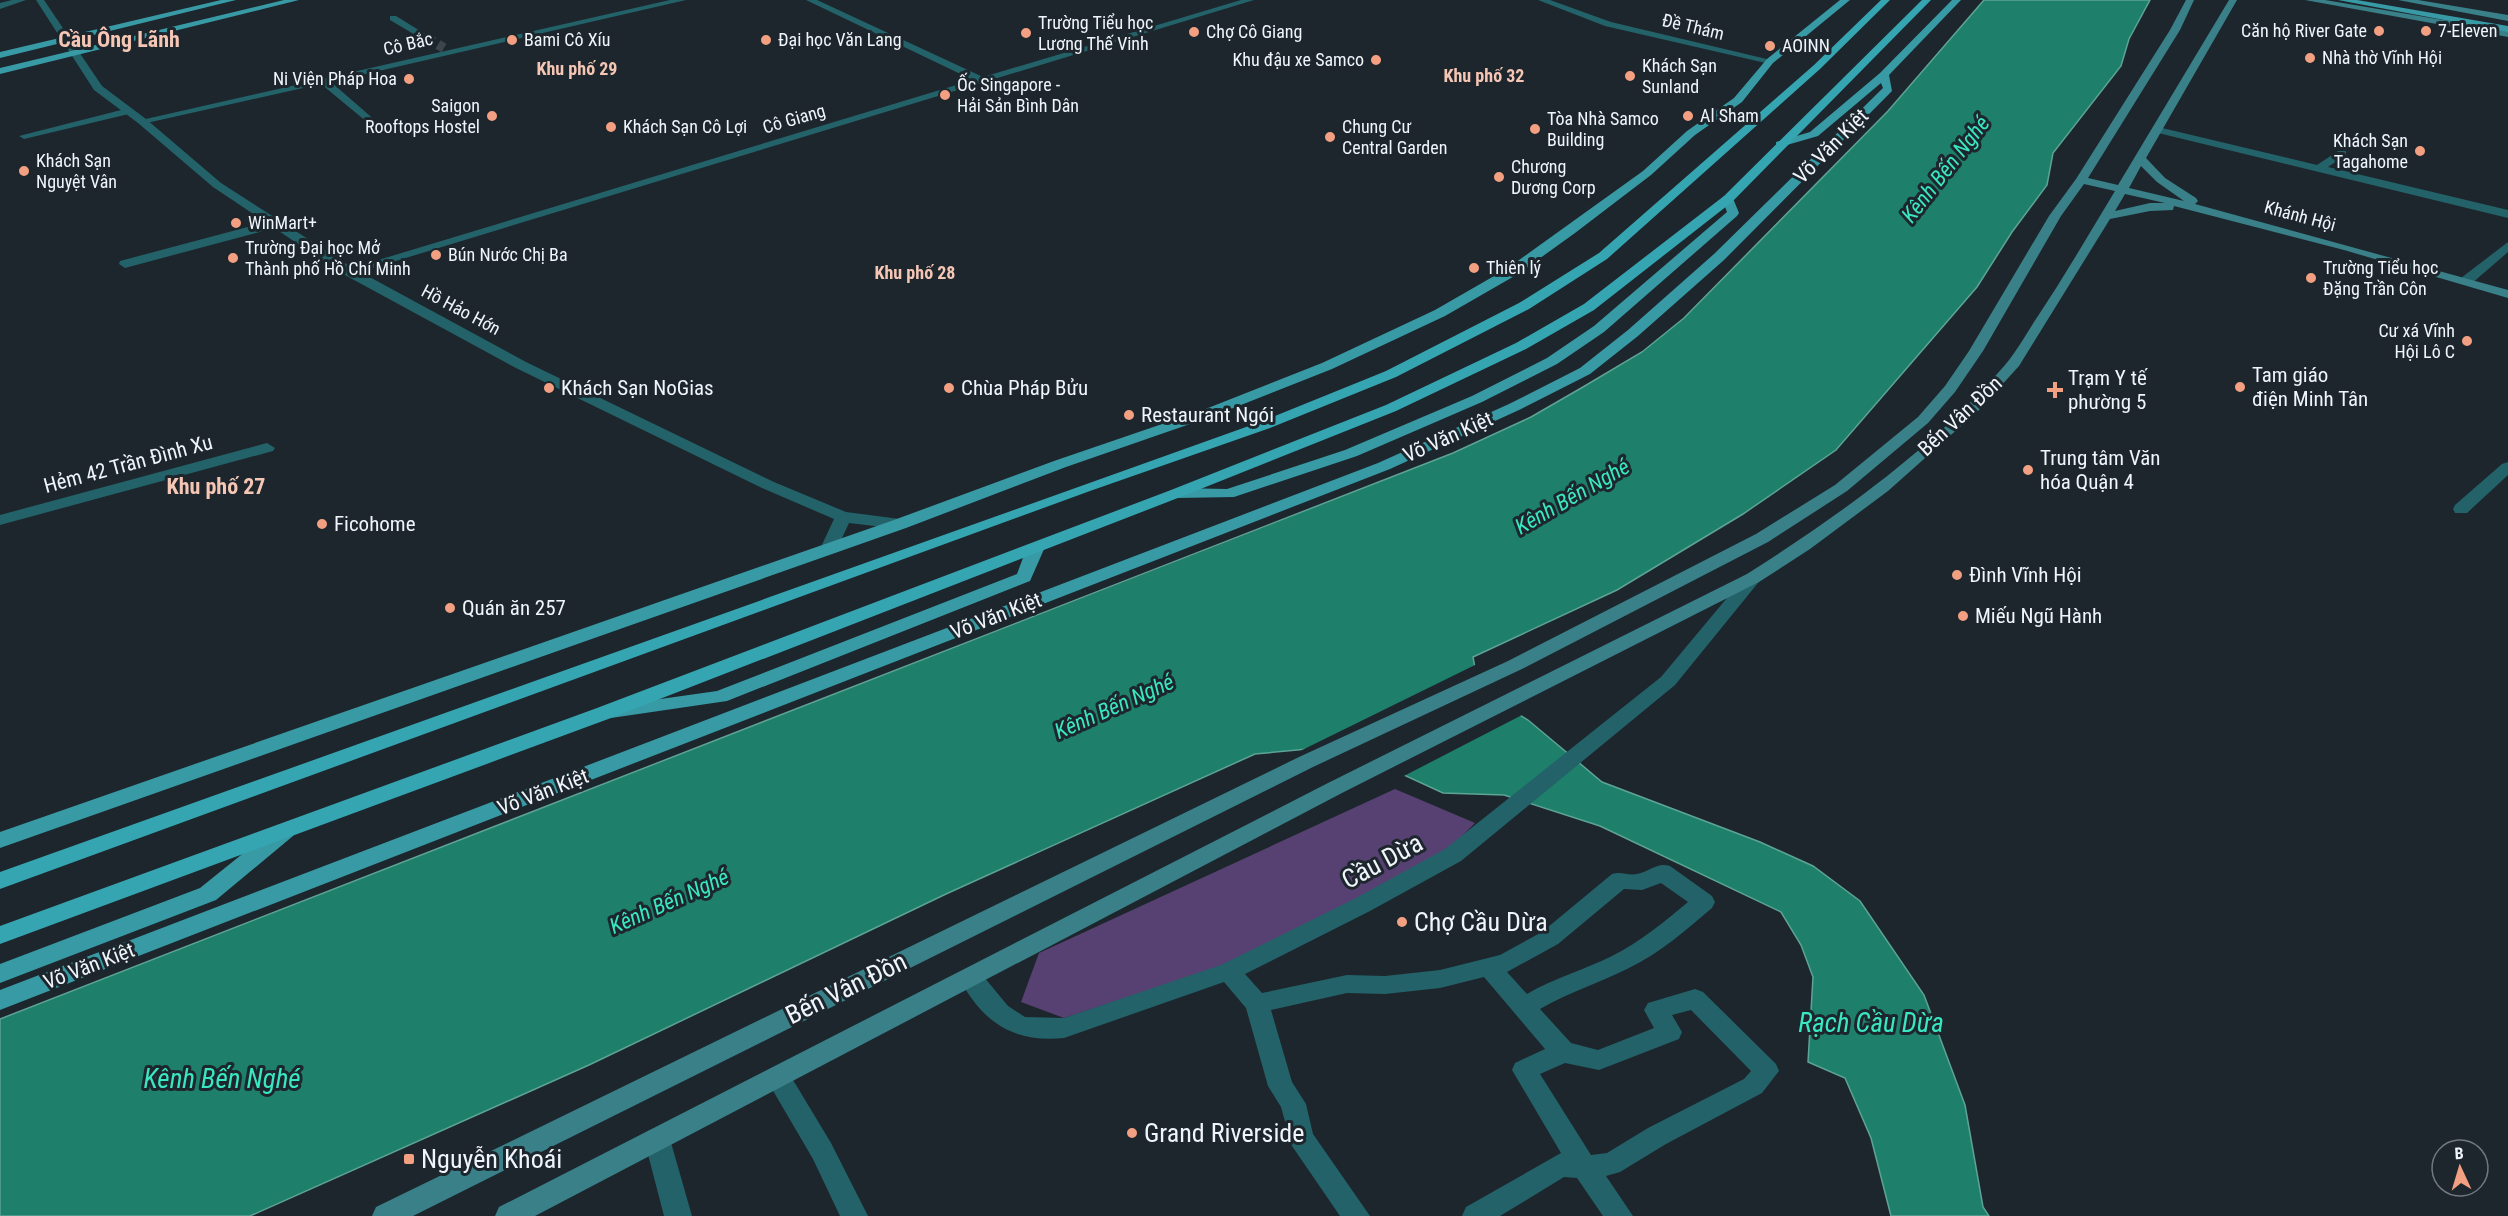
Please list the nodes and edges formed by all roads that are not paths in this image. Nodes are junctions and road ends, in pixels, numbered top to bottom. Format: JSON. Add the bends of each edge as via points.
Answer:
{"nodes":[{"id":1,"x":22,"y":0,"type":"edge"},
{"id":2,"x":40,"y":0,"type":"edge"},
{"id":3,"x":208,"y":0,"type":"edge"},
{"id":4,"x":232,"y":0,"type":"edge"},
{"id":5,"x":267,"y":0,"type":"edge"},
{"id":6,"x":295,"y":0,"type":"edge"},
{"id":7,"x":681,"y":0,"type":"edge"},
{"id":8,"x":810,"y":0,"type":"edge"},
{"id":9,"x":1250,"y":0,"type":"edge"},
{"id":10,"x":1542,"y":0,"type":"edge"},
{"id":11,"x":1846,"y":0,"type":"edge"},
{"id":12,"x":1886,"y":0,"type":"edge"},
{"id":13,"x":1927,"y":0,"type":"edge"},
{"id":14,"x":1957,"y":0,"type":"edge"},
{"id":15,"x":2190,"y":0,"type":"edge"},
{"id":16,"x":2233,"y":0,"type":"edge"},
{"id":17,"x":2309,"y":0,"type":"edge"},
{"id":18,"x":2342,"y":0,"type":"edge"},
{"id":19,"x":2370,"y":0,"type":"edge"},
{"id":20,"x":2402,"y":0,"type":"edge"},
{"id":21,"x":0,"y":6,"type":"edge"},
{"id":22,"x":170,"y":9,"type":"junction"},
{"id":23,"x":180,"y":12,"type":"junction"},
{"id":24,"x":393,"y":18,"type":"dead end"},
{"id":25,"x":2508,"y":18,"type":"edge"},
{"id":26,"x":170,"y":23,"type":"junction"},
{"id":27,"x":2508,"y":24,"type":"edge"},
{"id":28,"x":181,"y":27,"type":"junction"},
{"id":29,"x":2508,"y":29,"type":"edge"},
{"id":30,"x":2508,"y":34,"type":"edge"},
{"id":31,"x":425,"y":37,"type":"tunnel mouth"},
{"id":32,"x":69,"y":43,"type":"junction"},
{"id":33,"x":0,"y":48,"type":"edge"},
{"id":34,"x":0,"y":55,"type":"edge"},
{"id":35,"x":1770,"y":62,"type":"junction"},
{"id":36,"x":0,"y":63,"type":"edge"},
{"id":37,"x":0,"y":71,"type":"edge"},
{"id":38,"x":1884,"y":75,"type":"junction"},
{"id":39,"x":323,"y":80,"type":"junction"},
{"id":40,"x":981,"y":80,"type":"junction"},
{"id":41,"x":129,"y":111,"type":"junction"},
{"id":42,"x":142,"y":121,"type":"junction"},
{"id":43,"x":373,"y":124,"type":"dead end"},
{"id":44,"x":2158,"y":130,"type":"junction"},
{"id":45,"x":24,"y":136,"type":"dead end"},
{"id":46,"x":1780,"y":144,"type":"junction"},
{"id":47,"x":2342,"y":153,"type":"dead end"},
{"id":48,"x":2140,"y":159,"type":"junction"},
{"id":49,"x":2318,"y":170,"type":"junction"},
{"id":50,"x":2081,"y":180,"type":"junction"},
{"id":51,"x":2121,"y":189,"type":"junction"},
{"id":52,"x":1728,"y":198,"type":"junction"},
{"id":53,"x":2204,"y":208,"type":"junction"},
{"id":54,"x":2508,"y":214,"type":"edge"},
{"id":55,"x":2105,"y":217,"type":"junction"},
{"id":56,"x":274,"y":224,"type":"junction"},
{"id":57,"x":2508,"y":246,"type":"edge"},
{"id":58,"x":126,"y":264,"type":"dead end"},
{"id":59,"x":348,"y":271,"type":"junction"},
{"id":60,"x":2466,"y":281,"type":"junction"},
{"id":61,"x":2508,"y":294,"type":"edge"},
{"id":62,"x":267,"y":448,"type":"dead end"},
{"id":63,"x":2508,"y":467,"type":"edge"},
{"id":64,"x":1177,"y":493,"type":"junction"},
{"id":65,"x":2461,"y":509,"type":"dead end"},
{"id":66,"x":843,"y":517,"type":"junction"},
{"id":67,"x":0,"y":520,"type":"edge"},
{"id":68,"x":900,"y":524,"type":"junction"},
{"id":69,"x":1036,"y":547,"type":"junction"},
{"id":70,"x":829,"y":549,"type":"junction"},
{"id":71,"x":1753,"y":578,"type":"junction"},
{"id":72,"x":604,"y":713,"type":"junction"},
{"id":73,"x":289,"y":827,"type":"junction"},
{"id":74,"x":0,"y":840,"type":"edge"},
{"id":75,"x":0,"y":881,"type":"edge"},
{"id":76,"x":0,"y":935,"type":"edge"},
{"id":77,"x":1489,"y":967,"type":"junction"},
{"id":78,"x":1228,"y":971,"type":"junction"},
{"id":79,"x":0,"y":974,"type":"edge"},
{"id":80,"x":971,"y":978,"type":"junction"},
{"id":81,"x":0,"y":1000,"type":"edge"},
{"id":82,"x":1257,"y":1004,"type":"junction"},
{"id":83,"x":1522,"y":1008,"type":"junction"},
{"id":84,"x":1563,"y":1052,"type":"junction"},
{"id":85,"x":778,"y":1077,"type":"junction"},
{"id":86,"x":657,"y":1139,"type":"junction"},
{"id":87,"x":1584,"y":1167,"type":"junction"},
{"id":88,"x":386,"y":1216,"type":"edge"},
{"id":89,"x":509,"y":1216,"type":"edge"},
{"id":90,"x":678,"y":1216,"type":"edge"},
{"id":91,"x":854,"y":1216,"type":"edge"},
{"id":92,"x":1356,"y":1216,"type":"edge"},
{"id":93,"x":1476,"y":1216,"type":"edge"},
{"id":94,"x":1619,"y":1216,"type":"edge"}],
"edges":[{"from":1,"to":21,"type":"street"},
{"from":2,"to":32,"type":"street","name":"Hồ Hảo Hớn"},
{"from":3,"to":22,"type":"main road"},
{"from":4,"to":23,"type":"main road"},
{"from":5,"to":26,"type":"main road"},
{"from":6,"to":28,"type":"main road"},
{"from":7,"to":39,"type":"street","name":"Cô Bắc"},
{"from":8,"to":40,"type":"street"},
{"from":9,"to":40,"type":"street","name":"Cô Giang"},
{"from":10,"to":35,"type":"street","name":"Ðề Thám","via":[[1608,24]]},
{"from":11,"to":35,"type":"main road"},
{"from":12,"to":75,"type":"highway","via":[[1817,67],[1603,256],[1524,306],[1392,374],[1265,425]]},
{"from":13,"to":46,"type":"highway","name":"Võ Văn Kiệt"},
{"from":14,"to":38,"type":"main road","name":"Võ Văn Kiệt"},
{"from":15,"to":50,"type":"main road","name":"Bến Vân Đồn"},
{"from":16,"to":44,"type":"main road","name":"Bến Vân Đồn"},
{"from":17,"to":30,"type":"main road"},
{"from":18,"to":29,"type":"main road"},
{"from":19,"to":27,"type":"main road"},
{"from":20,"to":25,"type":"main road"},
{"from":22,"to":23,"type":"main road"},
{"from":22,"to":32,"type":"main road"},
{"from":23,"to":32,"type":"main road"},
{"from":24,"to":31,"type":"street"},
{"from":26,"to":28,"type":"main road"},
{"from":26,"to":32,"type":"main road"},
{"from":28,"to":32,"type":"main road"},
{"from":32,"to":33,"type":"main road"},
{"from":32,"to":34,"type":"main road"},
{"from":32,"to":36,"type":"main road"},
{"from":32,"to":37,"type":"main road"},
{"from":32,"to":41,"type":"street","name":"Hồ Hảo Hớn","via":[[98,88]]},
{"from":35,"to":68,"type":"main road","via":[[1738,100],[1647,173],[1513,271],[1440,313],[1327,366]]},
{"from":38,"to":46,"type":"main road","name":"Võ Văn Kiệt","via":[[1814,134]]},
{"from":38,"to":81,"type":"main road","name":"Võ Văn Kiệt","via":[[1888,90],[1719,257],[1585,371],[1514,407],[1362,474]]},
{"from":39,"to":42,"type":"street","name":"Cô Bắc"},
{"from":39,"to":43,"type":"street"},
{"from":40,"to":59,"type":"street","name":"Cô Giang"},
{"from":41,"to":42,"type":"street","name":"Hồ Hảo Hớn"},
{"from":41,"to":45,"type":"street"},
{"from":42,"to":56,"type":"street","name":"Hồ Hảo Hớn","via":[[217,185]]},
{"from":44,"to":48,"type":"main road","name":"Bến Vân Đồn"},
{"from":44,"to":49,"type":"street"},
{"from":46,"to":52,"type":"highway","name":"Võ Văn Kiệt"},
{"from":47,"to":49,"type":"street"},
{"from":48,"to":51,"type":"main road","name":"Bến Vân Đồn"},
{"from":48,"to":53,"type":"main road","via":[[2172,189]]},
{"from":49,"to":54,"type":"street"},
{"from":50,"to":51,"type":"main road","name":"Khánh Hội"},
{"from":50,"to":88,"type":"main road","name":"Bến Vân Đồn","via":[[2055,216],[1976,351],[1923,420],[1841,488],[1762,538],[1515,665],[1306,762]]},
{"from":51,"to":53,"type":"main road","name":"Khánh Hội"},
{"from":51,"to":55,"type":"main road","name":"Bến Vân Đồn"},
{"from":52,"to":64,"type":"highway","name":"Võ Văn Kiệt","via":[[1589,307],[1521,346],[1392,408]]},
{"from":52,"to":64,"type":"main road","via":[[1734,213],[1639,297],[1552,361],[1477,399],[1351,453],[1228,494]]},
{"from":53,"to":55,"type":"main road","via":[[2150,207]]},
{"from":53,"to":60,"type":"main road","name":"Khánh Hội"},
{"from":55,"to":71,"type":"main road","name":"Bến Vân Đồn","via":[[2012,366],[1974,407],[1882,488]]},
{"from":56,"to":58,"type":"street"},
{"from":56,"to":59,"type":"street","name":"Hồ Hảo Hớn"},
{"from":57,"to":60,"type":"street"},
{"from":59,"to":66,"type":"street","name":"Hồ Hảo Hớn","via":[[541,375]]},
{"from":60,"to":61,"type":"main road","name":"Khánh Hội"},
{"from":62,"to":67,"type":"street","name":"Hẻm 42 Trần Ðình Xu"},
{"from":63,"to":65,"type":"street"},
{"from":64,"to":69,"type":"highway","name":"Võ Văn Kiệt"},
{"from":66,"to":68,"type":"street","name":"Hồ Hảo Hớn"},
{"from":66,"to":70,"type":"street"},
{"from":68,"to":70,"type":"main road"},
{"from":69,"to":72,"type":"highway","name":"Võ Văn Kiệt"},
{"from":69,"to":72,"type":"main road","via":[[1024,577],[720,697]]},
{"from":70,"to":74,"type":"main road"},
{"from":71,"to":78,"type":"street","name":"Cầu Dừa","via":[[1668,681],[1454,855]]},
{"from":71,"to":80,"type":"main road","name":"Bến Vân Đồn","via":[[1335,788]]},
{"from":72,"to":73,"type":"highway","name":"Võ Văn Kiệt"},
{"from":73,"to":76,"type":"highway","name":"Võ Văn Kiệt"},
{"from":73,"to":79,"type":"main road","name":"Võ Văn Kiệt","via":[[208,894]]},
{"from":77,"to":82,"type":"street","via":[[1440,979],[1385,985],[1347,984]]},
{"from":77,"to":83,"type":"street"},
{"from":77,"to":83,"type":"street","via":[[1506,963],[1550,938],[1620,880],[1632,884],[1645,882],[1662,872],[1704,902],[1660,938],[1621,962],[1555,989]]},
{"from":78,"to":80,"type":"street","name":"Cầu Dừa","via":[[1064,1028],[1043,1031],[1012,1025]]},
{"from":78,"to":82,"type":"street"},
{"from":80,"to":85,"type":"main road","name":"Bến Vân Đồn"},
{"from":82,"to":92,"type":"street","via":[[1281,1086],[1293,1104],[1301,1138]]},
{"from":83,"to":84,"type":"street"},
{"from":84,"to":87,"type":"street","via":[[1524,1070]]},
{"from":84,"to":87,"type":"street","via":[[1599,1060],[1670,1032],[1656,1010],[1695,999],[1767,1071],[1753,1086],[1611,1164]]},
{"from":85,"to":86,"type":"main road","name":"Bến Vân Đồn"},
{"from":85,"to":91,"type":"street","via":[[822,1151]]},
{"from":86,"to":89,"type":"main road","name":"Bến Vân Đồn"},
{"from":86,"to":90,"type":"street"},
{"from":87,"to":93,"type":"street","via":[[1561,1165]]},
{"from":87,"to":94,"type":"street"}]}
